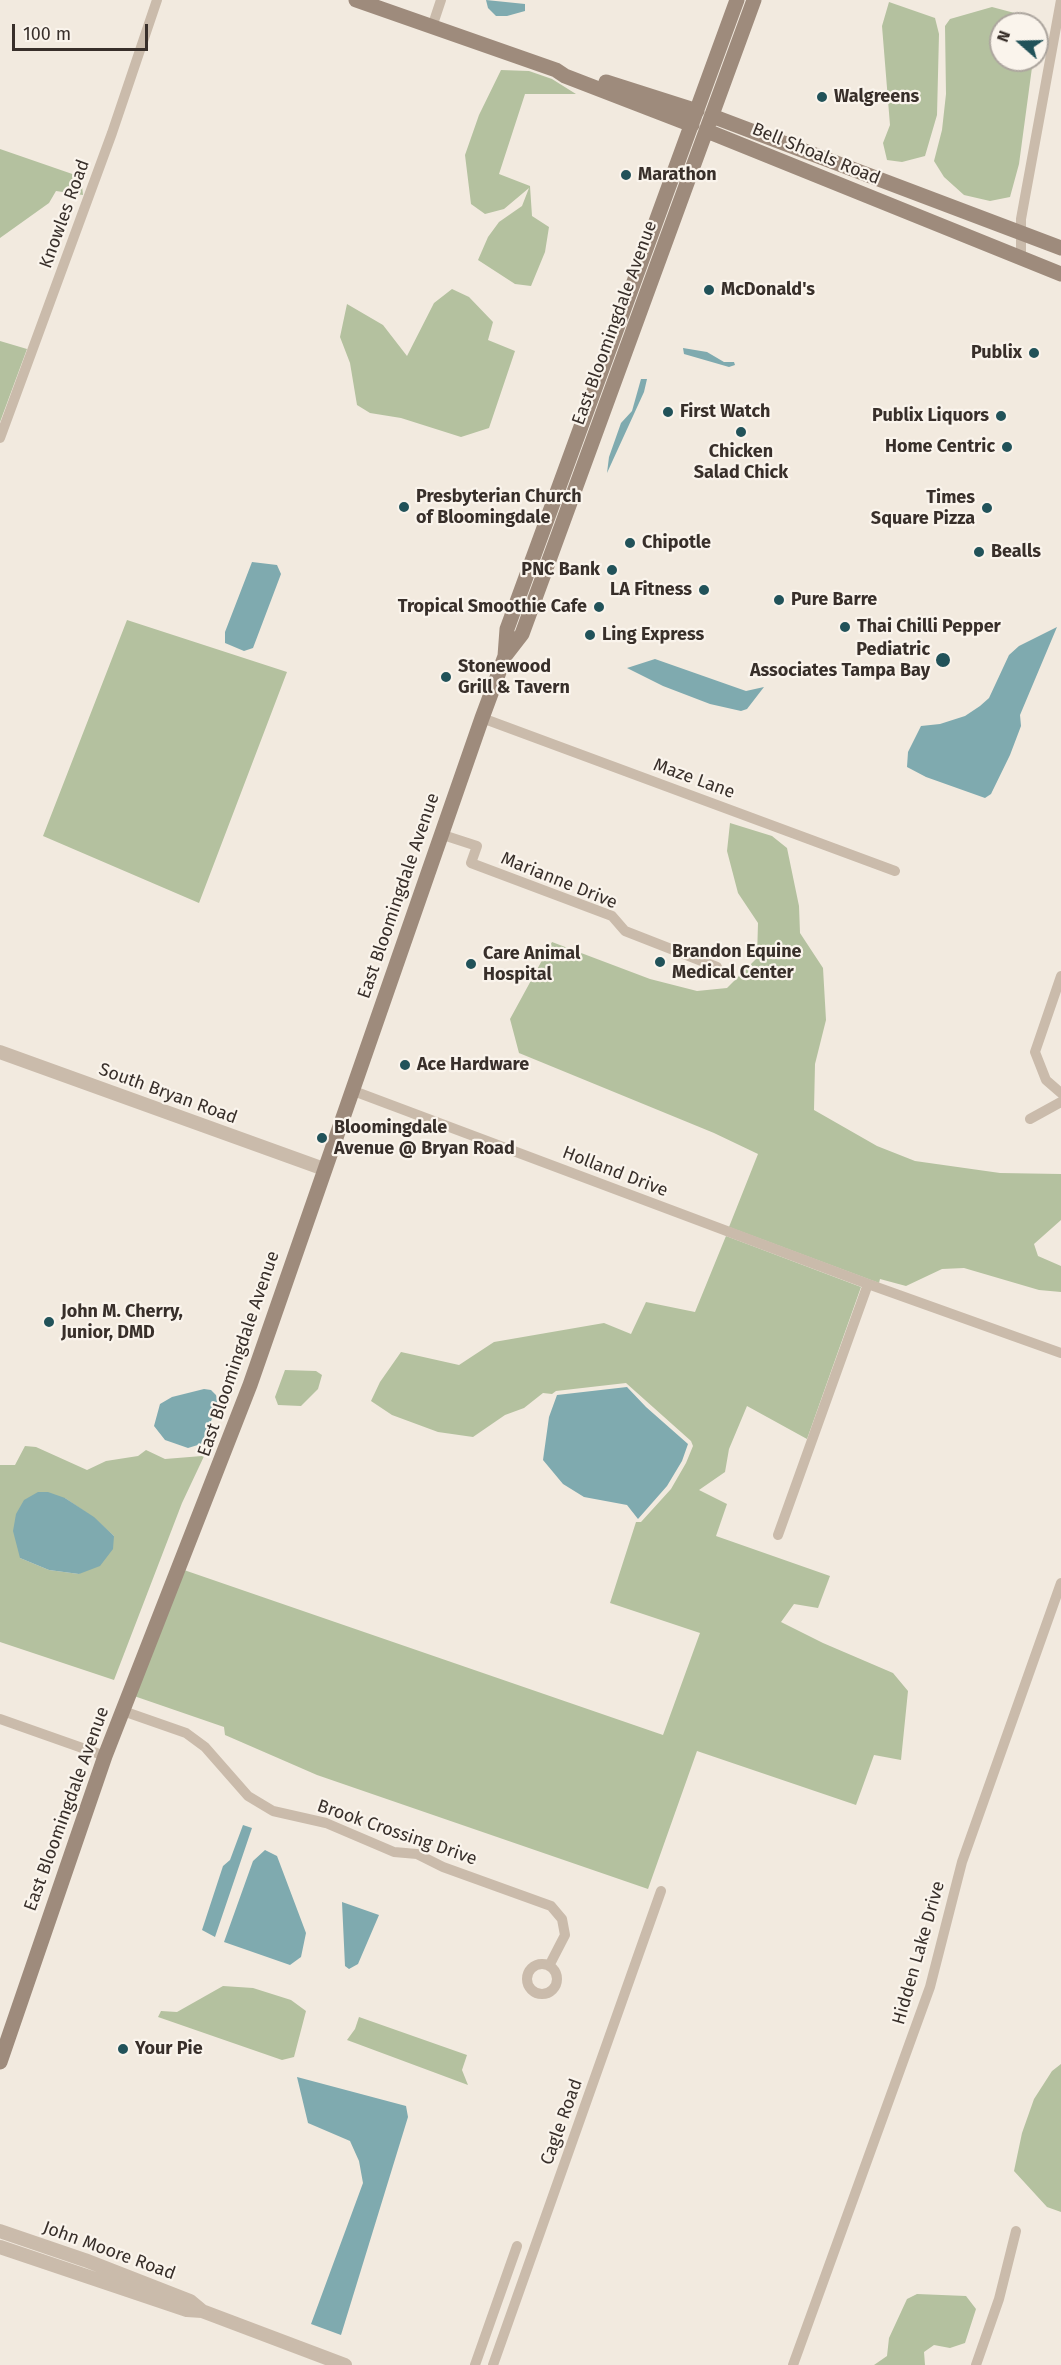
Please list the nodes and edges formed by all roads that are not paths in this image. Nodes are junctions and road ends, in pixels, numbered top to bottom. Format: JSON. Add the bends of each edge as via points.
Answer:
{"nodes":[{"id":1,"x":157,"y":0,"type":"edge"},
{"id":2,"x":356,"y":0,"type":"edge"},
{"id":3,"x":441,"y":0,"type":"edge"},
{"id":4,"x":737,"y":0,"type":"edge"},
{"id":5,"x":754,"y":0,"type":"edge"},
{"id":6,"x":1061,"y":0,"type":"edge"},
{"id":7,"x":432,"y":27,"type":"junction"},
{"id":8,"x":702,"y":121,"type":"junction"},
{"id":9,"x":1022,"y":234,"type":"junction"},
{"id":10,"x":1061,"y":248,"type":"edge"},
{"id":11,"x":1021,"y":258,"type":"junction"},
{"id":12,"x":1061,"y":274,"type":"edge"},
{"id":13,"x":0,"y":438,"type":"edge"},
{"id":14,"x":482,"y":718,"type":"junction"},
{"id":15,"x":440,"y":834,"type":"junction"},
{"id":16,"x":895,"y":871,"type":"dead end"},
{"id":17,"x":717,"y":967,"type":"dead end"},
{"id":18,"x":1061,"y":976,"type":"edge"},
{"id":19,"x":0,"y":1052,"type":"edge"},
{"id":20,"x":351,"y":1090,"type":"junction"},
{"id":21,"x":1061,"y":1092,"type":"edge"},
{"id":22,"x":1061,"y":1102,"type":"edge"},
{"id":23,"x":1030,"y":1119,"type":"dead end"},
{"id":24,"x":324,"y":1169,"type":"junction"},
{"id":25,"x":868,"y":1284,"type":"junction"},
{"id":26,"x":1061,"y":1353,"type":"edge"},
{"id":27,"x":778,"y":1535,"type":"dead end"},
{"id":28,"x":1061,"y":1583,"type":"edge"},
{"id":29,"x":123,"y":1711,"type":"junction"},
{"id":30,"x":0,"y":1719,"type":"edge"},
{"id":31,"x":105,"y":1756,"type":"junction"},
{"id":32,"x":661,"y":1891,"type":"dead end"},
{"id":33,"x":549,"y":1966,"type":"dead end"},
{"id":34,"x":0,"y":2062,"type":"edge"},
{"id":35,"x":0,"y":2231,"type":"edge"},
{"id":36,"x":1016,"y":2231,"type":"dead end"},
{"id":37,"x":517,"y":2246,"type":"dead end"},
{"id":38,"x":0,"y":2247,"type":"edge"},
{"id":39,"x":202,"y":2311,"type":"junction"},
{"id":40,"x":345,"y":2365,"type":"edge"},
{"id":41,"x":475,"y":2365,"type":"edge"},
{"id":42,"x":493,"y":2365,"type":"edge"},
{"id":43,"x":793,"y":2365,"type":"edge"},
{"id":44,"x":976,"y":2365,"type":"edge"}],
"edges":[{"from":1,"to":13,"type":"street","name":"Knowles Road"},
{"from":2,"to":7,"type":"main road","name":"Bell Shoals Road"},
{"from":3,"to":7,"type":"street"},
{"from":4,"to":8,"type":"main road","name":"East Bloomingdale Avenue"},
{"from":5,"to":8,"type":"main road","name":"East Bloomingdale Avenue"},
{"from":6,"to":9,"type":"street","via":[[1021,219]]},
{"from":7,"to":8,"type":"main road","name":"Bell Shoals Road","via":[[556,70],[566,69]]},
{"from":8,"to":9,"type":"main road","name":"Bell Shoals Road"},
{"from":8,"to":11,"type":"main road","name":"Bell Shoals Road"},
{"from":8,"to":14,"type":"main road","name":"East Bloomingdale Avenue","via":[[522,634],[505,656]]},
{"from":9,"to":10,"type":"main road","name":"Bell Shoals Road"},
{"from":9,"to":11,"type":"street"},
{"from":11,"to":12,"type":"main road","name":"Bell Shoals Road"},
{"from":14,"to":15,"type":"main road","name":"East Bloomingdale Avenue"},
{"from":14,"to":16,"type":"street","name":"Maze Lane"},
{"from":15,"to":17,"type":"street","name":"Marianne Drive","via":[[477,846],[471,863],[612,916],[625,931]]},
{"from":15,"to":20,"type":"main road","name":"East Bloomingdale Avenue"},
{"from":18,"to":21,"type":"street","via":[[1035,1052],[1046,1080]]},
{"from":19,"to":24,"type":"street","name":"South Bryan Road"},
{"from":20,"to":24,"type":"main road","name":"East Bloomingdale Avenue"},
{"from":20,"to":25,"type":"street","name":"Holland Drive"},
{"from":22,"to":23,"type":"street"},
{"from":24,"to":29,"type":"main road","name":"East Bloomingdale Avenue","via":[[218,1473]]},
{"from":25,"to":26,"type":"street","name":"Holland Drive"},
{"from":25,"to":27,"type":"street"},
{"from":28,"to":43,"type":"street","name":"Hidden Lake Drive","via":[[962,1862],[930,1987]]},
{"from":29,"to":31,"type":"main road","name":"East Bloomingdale Avenue"},
{"from":29,"to":33,"type":"street","name":"Brook Crossing Drive","via":[[186,1733],[205,1747],[248,1796],[273,1811],[326,1823],[394,1852],[417,1854],[551,1906],[562,1918],[565,1935]]},
{"from":30,"to":31,"type":"street"},
{"from":31,"to":34,"type":"main road","name":"East Bloomingdale Avenue"},
{"from":32,"to":42,"type":"street","name":"Cagle Road"},
{"from":35,"to":39,"type":"street","name":"John Moore Road","via":[[190,2301]]},
{"from":36,"to":44,"type":"street","via":[[999,2299]]},
{"from":37,"to":41,"type":"street"},
{"from":38,"to":39,"type":"street","name":"John Moore Road","via":[[187,2310]]},
{"from":39,"to":40,"type":"street","name":"John Moore Road"}]}
